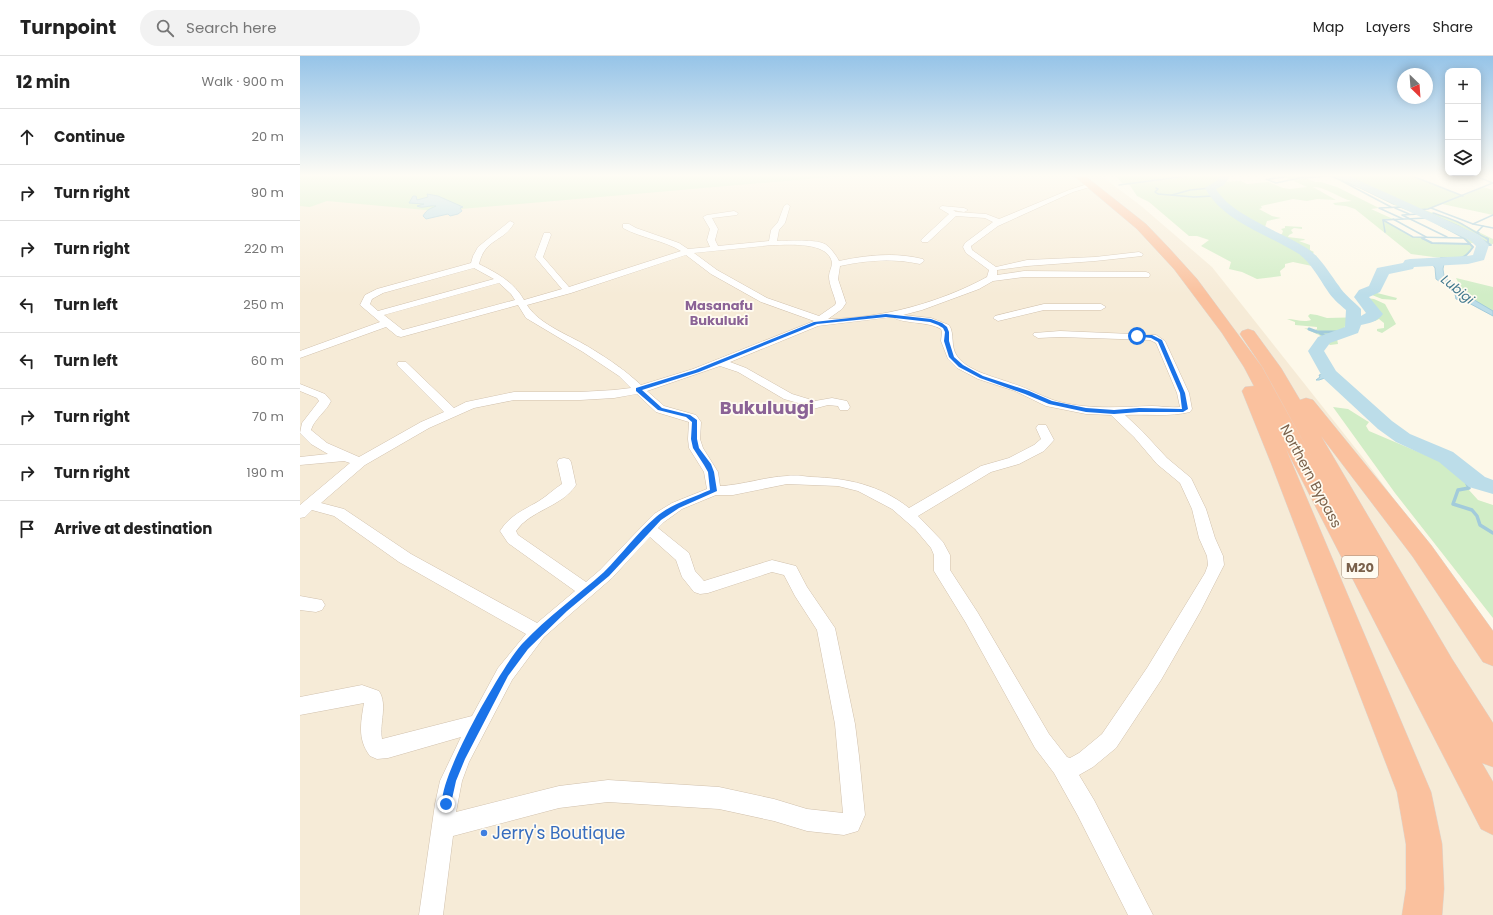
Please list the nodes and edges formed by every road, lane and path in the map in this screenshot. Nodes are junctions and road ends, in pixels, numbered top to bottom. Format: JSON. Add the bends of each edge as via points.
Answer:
{"nodes":[{"id":1,"x":719,"y":215,"type":"edge"},
{"id":2,"x":783,"y":215,"type":"edge"},
{"id":3,"x":953,"y":215,"type":"edge"},
{"id":4,"x":971,"y":215,"type":"edge"},
{"id":5,"x":1015,"y":215,"type":"edge"},
{"id":6,"x":1127,"y":215,"type":"edge"},
{"id":7,"x":1140,"y":215,"type":"edge"},
{"id":8,"x":999,"y":222,"type":"junction"},
{"id":9,"x":510,"y":224,"type":"dead end"},
{"id":10,"x":626,"y":226,"type":"dead end"},
{"id":11,"x":547,"y":235,"type":"dead end"},
{"id":12,"x":925,"y":240,"type":"dead end"},
{"id":13,"x":773,"y":243,"type":"junction"},
{"id":14,"x":715,"y":248,"type":"junction"},
{"id":15,"x":686,"y":252,"type":"junction"},
{"id":16,"x":1139,"y":254,"type":"dead end"},
{"id":17,"x":920,"y":261,"type":"dead end"},
{"id":18,"x":836,"y":264,"type":"junction"},
{"id":19,"x":475,"y":265,"type":"junction"},
{"id":20,"x":993,"y":269,"type":"junction"},
{"id":21,"x":1199,"y":272,"type":"dead end"},
{"id":22,"x":1146,"y":275,"type":"dead end"},
{"id":23,"x":991,"y":279,"type":"junction"},
{"id":24,"x":501,"y":280,"type":"junction"},
{"id":25,"x":568,"y":291,"type":"junction"},
{"id":26,"x":521,"y":302,"type":"junction"},
{"id":27,"x":1101,"y":307,"type":"dead end"},
{"id":28,"x":377,"y":314,"type":"junction"},
{"id":29,"x":886,"y":316,"type":"junction"},
{"id":30,"x":998,"y":318,"type":"dead end"},
{"id":31,"x":1230,"y":319,"type":"junction"},
{"id":32,"x":824,"y":320,"type":"junction"},
{"id":33,"x":387,"y":323,"type":"junction"},
{"id":34,"x":1038,"y":334,"type":"dead end"},
{"id":35,"x":300,"y":355,"type":"edge"},
{"id":36,"x":720,"y":362,"type":"junction"},
{"id":37,"x":402,"y":364,"type":"dead end"},
{"id":38,"x":300,"y":387,"type":"edge"},
{"id":39,"x":638,"y":390,"type":"junction"},
{"id":40,"x":844,"y":407,"type":"dead end"},
{"id":41,"x":1114,"y":412,"type":"junction"},
{"id":42,"x":452,"y":413,"type":"junction"},
{"id":43,"x":1042,"y":428,"type":"dead end"},
{"id":44,"x":344,"y":457,"type":"junction"},
{"id":45,"x":300,"y":462,"type":"edge"},
{"id":46,"x":360,"y":462,"type":"junction"},
{"id":47,"x":564,"y":462,"type":"dead end"},
{"id":48,"x":714,"y":491,"type":"junction"},
{"id":49,"x":305,"y":509,"type":"edge"},
{"id":50,"x":908,"y":514,"type":"junction"},
{"id":51,"x":649,"y":528,"type":"junction"},
{"id":52,"x":586,"y":590,"type":"junction"},
{"id":53,"x":538,"y":632,"type":"junction"},
{"id":54,"x":1493,"y":654,"type":"edge"},
{"id":55,"x":300,"y":706,"type":"edge"},
{"id":56,"x":477,"y":724,"type":"junction"},
{"id":57,"x":1493,"y":752,"type":"edge"},
{"id":58,"x":1061,"y":766,"type":"junction"},
{"id":59,"x":1493,"y":817,"type":"edge"},
{"id":60,"x":443,"y":827,"type":"junction"},
{"id":61,"x":431,"y":915,"type":"edge"},
{"id":62,"x":1141,"y":915,"type":"edge"},
{"id":63,"x":1422,"y":915,"type":"edge"}],
"edges":[{"from":1,"to":14,"type":"street","via":[[706,217],[714,229],[711,240]]},
{"from":2,"to":13,"type":"street","via":[[775,230]]},
{"from":3,"to":12,"type":"street"},
{"from":4,"to":8,"type":"street","via":[[986,216]]},
{"from":5,"to":8,"type":"street"},
{"from":6,"to":31,"type":"highway","name":"Northern Bypass","number":"M20","via":[[1149,234]]},
{"from":7,"to":21,"type":"highway"},
{"from":8,"to":20,"type":"street","via":[[967,247]]},
{"from":9,"to":19,"type":"street","via":[[507,230],[482,246]]},
{"from":10,"to":15,"type":"street","via":[[676,245]]},
{"from":11,"to":25,"type":"street","via":[[539,257]]},
{"from":13,"to":14,"type":"street"},
{"from":13,"to":18,"type":"street","via":[[822,246],[834,257]]},
{"from":14,"to":15,"type":"street"},
{"from":15,"to":25,"type":"street"},
{"from":15,"to":32,"type":"street","via":[[714,272],[764,300]]},
{"from":16,"to":20,"type":"street"},
{"from":17,"to":18,"type":"street","via":[[868,257]]},
{"from":18,"to":32,"type":"street","via":[[832,272],[841,302],[839,308]]},
{"from":19,"to":24,"type":"street"},
{"from":19,"to":28,"type":"street","via":[[372,294],[365,305]]},
{"from":20,"to":23,"type":"street"},
{"from":22,"to":23,"type":"street","via":[[1027,274]]},
{"from":23,"to":29,"type":"street","via":[[938,302]]},
{"from":24,"to":26,"type":"street","via":[[515,292]]},
{"from":24,"to":28,"type":"street"},
{"from":25,"to":26,"type":"street"},
{"from":26,"to":33,"type":"street","via":[[402,334]]},
{"from":26,"to":39,"type":"street","via":[[529,316],[623,374]]},
{"from":27,"to":30,"type":"street","via":[[1044,307]]},
{"from":28,"to":33,"type":"street"},
{"from":29,"to":32,"type":"street"},
{"from":29,"to":41,"type":"street","via":[[940,324],[947,332],[946,341],[952,357],[961,366],[982,377],[1057,404]]},
{"from":31,"to":54,"type":"highway","via":[[1422,551]]},
{"from":31,"to":57,"type":"highway","name":"Northern Bypass","number":"M20","via":[[1272,368],[1442,668]]},
{"from":31,"to":59,"type":"highway","name":"Northern Bypass","number":"M20","via":[[1253,367]]},
{"from":31,"to":63,"type":"highway","via":[[1282,463],[1414,792],[1424,844],[1426,889]]},
{"from":32,"to":36,"type":"street"},
{"from":33,"to":35,"type":"street"},
{"from":34,"to":41,"type":"street","via":[[1152,337],[1160,341],[1186,409]]},
{"from":36,"to":39,"type":"street"},
{"from":36,"to":40,"type":"street","via":[[742,370],[788,397],[813,405],[837,402]]},
{"from":37,"to":42,"type":"street"},
{"from":38,"to":44,"type":"street","via":[[321,396],[325,401],[308,422],[305,431],[311,439]]},
{"from":39,"to":42,"type":"street","via":[[580,396],[514,396],[494,399]]},
{"from":39,"to":48,"type":"street","via":[[660,409],[688,416],[695,422],[696,448],[711,472]]},
{"from":41,"to":58,"type":"street","via":[[1162,461],[1186,480],[1199,509],[1216,565],[1154,674],[1109,741],[1076,766]]},
{"from":42,"to":46,"type":"street","via":[[400,438]]},
{"from":43,"to":50,"type":"street","via":[[1048,440],[1038,448],[1014,461],[986,469]]},
{"from":44,"to":45,"type":"street"},
{"from":44,"to":46,"type":"street"},
{"from":46,"to":49,"type":"street"},
{"from":47,"to":52,"type":"street","via":[[569,485],[515,522],[508,531],[513,539]]},
{"from":48,"to":50,"type":"street","via":[[787,480],[838,482],[877,494]]},
{"from":48,"to":51,"type":"street","via":[[677,506]]},
{"from":49,"to":53,"type":"street","via":[[339,512],[406,558]]},
{"from":50,"to":58,"type":"street","via":[[938,546],[942,555],[942,572],[972,618],[1042,741]]},
{"from":51,"to":52,"type":"street","via":[[606,574]]},
{"from":51,"to":60,"type":"street","via":[[683,557],[688,573],[700,588],[772,566],[790,570],[826,628],[849,756],[854,815],[850,823],[807,820],[719,798],[608,791],[559,797]]},
{"from":52,"to":53,"type":"street"},
{"from":53,"to":56,"type":"street","via":[[505,674]]},
{"from":55,"to":56,"type":"street","via":[[362,694],[372,697],[374,700],[370,736],[372,744],[377,749]]},
{"from":56,"to":60,"type":"street","via":[[452,781]]},
{"from":58,"to":62,"type":"street","via":[[1086,808]]},
{"from":60,"to":61,"type":"street"}]}
